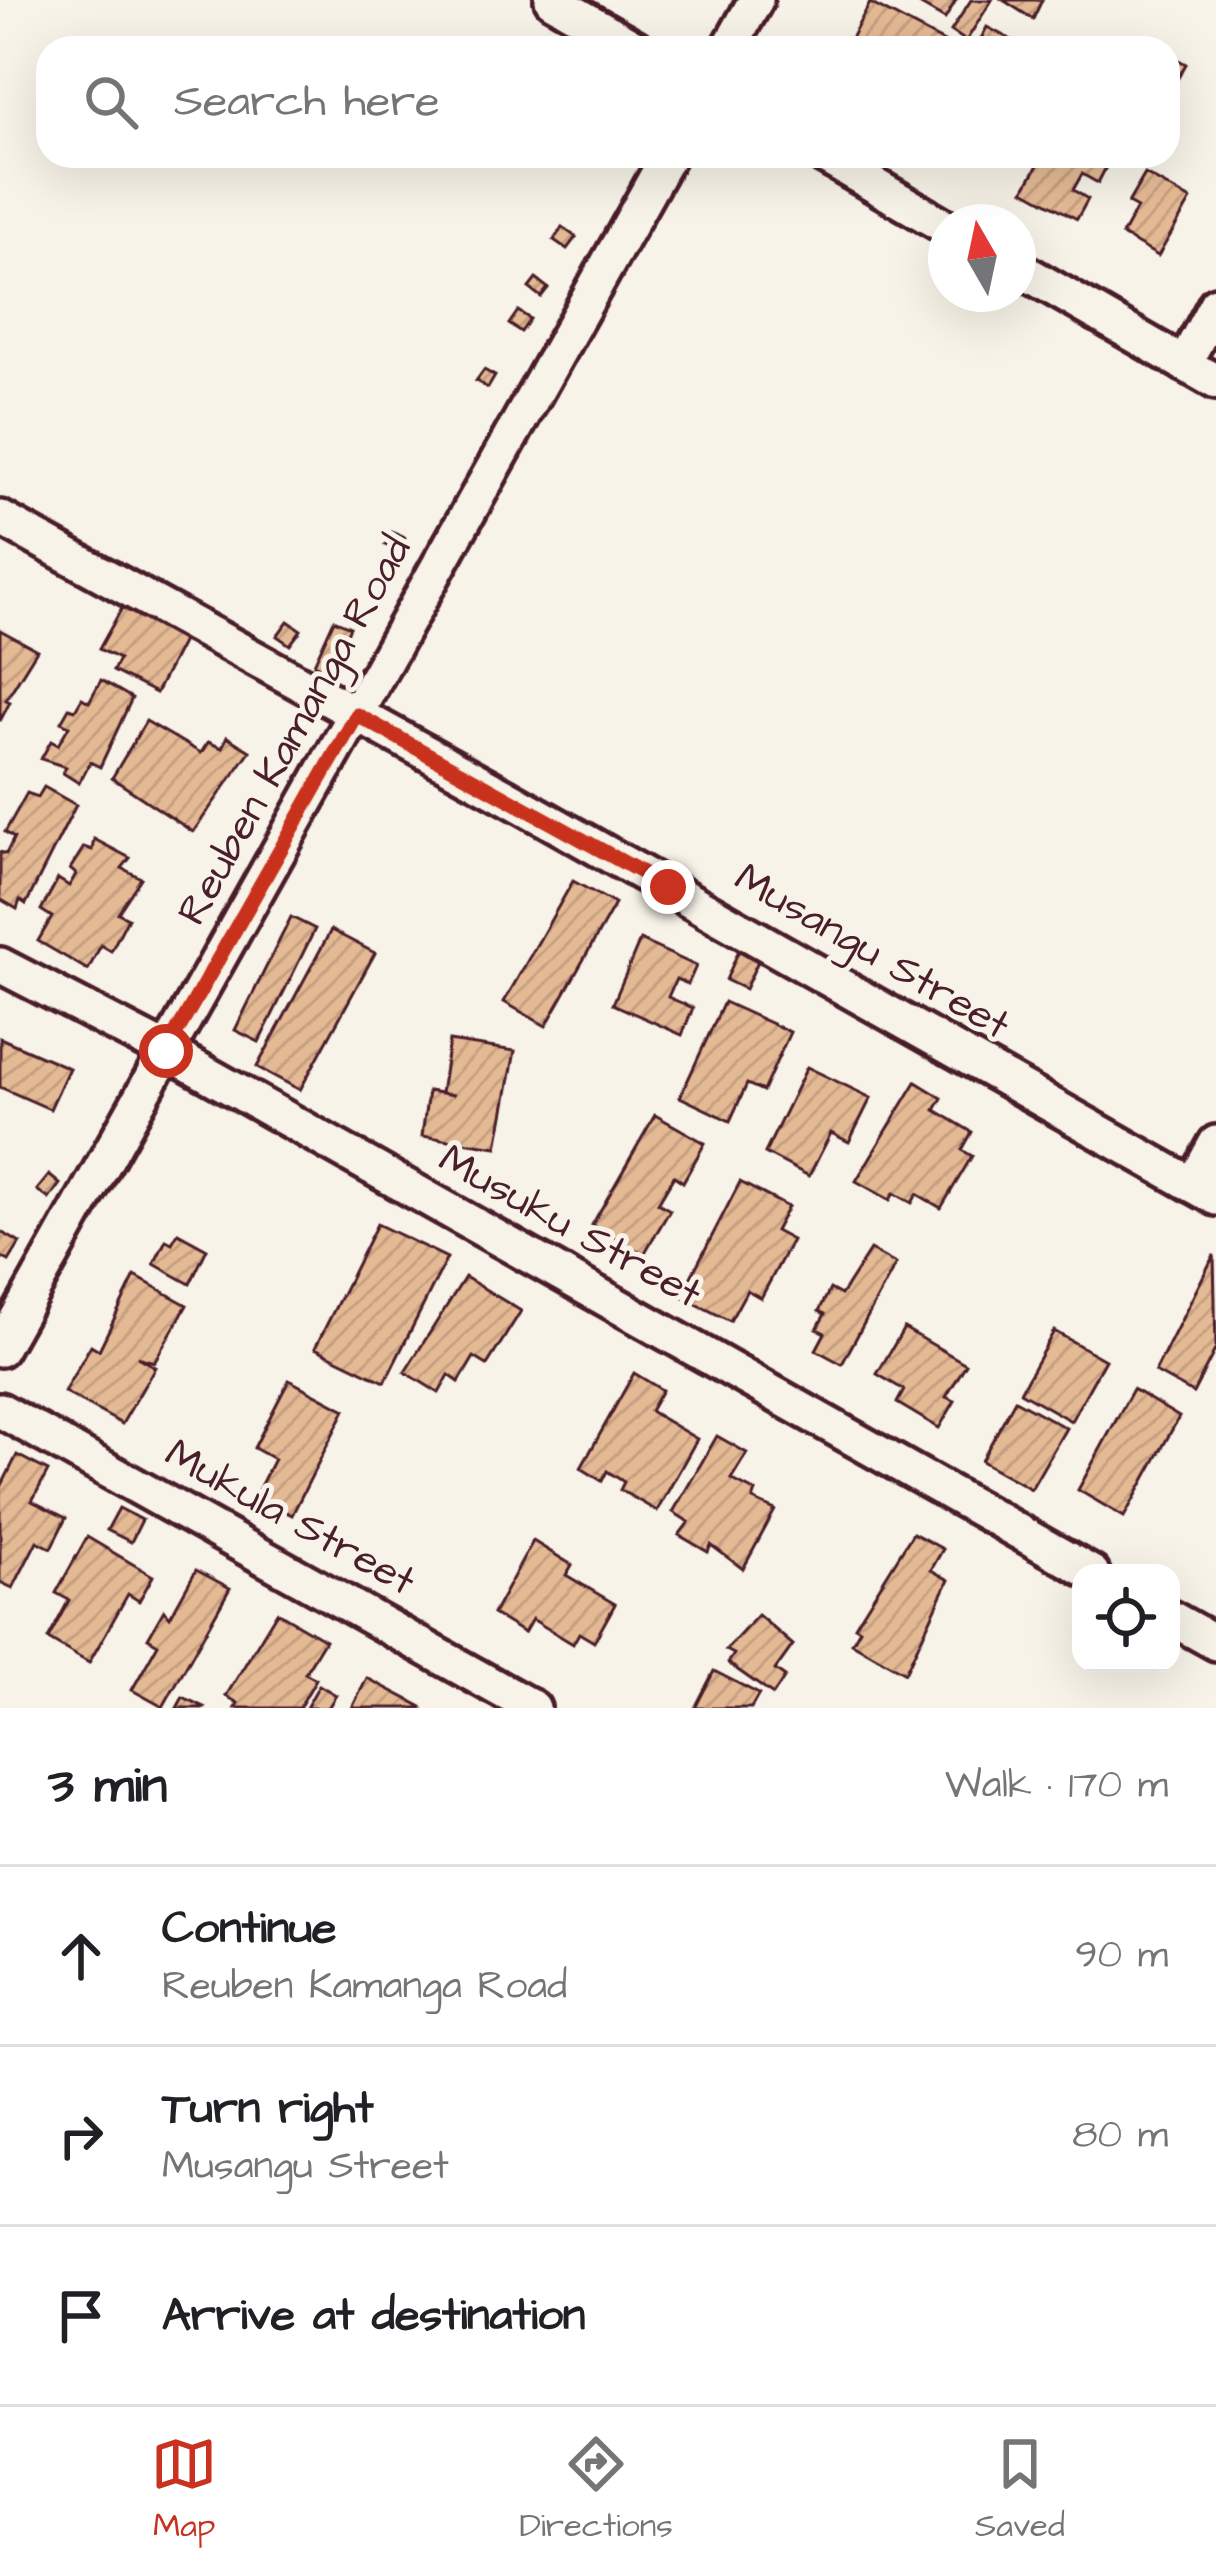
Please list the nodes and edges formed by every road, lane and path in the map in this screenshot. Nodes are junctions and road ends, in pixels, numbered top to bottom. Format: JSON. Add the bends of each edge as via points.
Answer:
{"nodes":[{"id":1,"x":552,"y":0,"type":"edge"},
{"id":2,"x":756,"y":0,"type":"edge"},
{"id":3,"x":615,"y":36,"type":"edge"},
{"id":4,"x":736,"y":36,"type":"edge"},
{"id":5,"x":661,"y":168,"type":"edge"},
{"id":6,"x":845,"y":168,"type":"edge"},
{"id":7,"x":928,"y":216,"type":"edge"},
{"id":8,"x":1036,"y":278,"type":"edge"},
{"id":9,"x":1216,"y":304,"type":"edge"},
{"id":10,"x":1184,"y":364,"type":"junction"},
{"id":11,"x":1216,"y":382,"type":"edge"},
{"id":12,"x":0,"y":518,"type":"edge"},
{"id":13,"x":357,"y":715,"type":"junction"},
{"id":14,"x":0,"y":965,"type":"edge"},
{"id":15,"x":166,"y":1051,"type":"junction"},
{"id":16,"x":1216,"y":1143,"type":"edge"},
{"id":17,"x":1204,"y":1192,"type":"edge"},
{"id":18,"x":0,"y":1349,"type":"edge"},
{"id":19,"x":0,"y":1410,"type":"edge"},
{"id":20,"x":1076,"y":1564,"type":"edge"},
{"id":21,"x":1180,"y":1623,"type":"edge"},
{"id":22,"x":1216,"y":1643,"type":"edge"},
{"id":23,"x":533,"y":1708,"type":"edge"}],
"edges":[{"from":1,"to":3,"type":"street"},
{"from":2,"to":4,"type":"street"},
{"from":5,"to":13,"type":"street","name":"Reuben Kamanga Road"},
{"from":6,"to":7,"type":"street"},
{"from":8,"to":10,"type":"street"},
{"from":9,"to":10,"type":"street"},
{"from":10,"to":11,"type":"street"},
{"from":12,"to":13,"type":"street","name":"Musangu Street"},
{"from":13,"to":15,"type":"street","name":"Reuben Kamanga Road"},
{"from":13,"to":17,"type":"street","name":"Musangu Street"},
{"from":14,"to":15,"type":"street","name":"Musuku Street"},
{"from":15,"to":18,"type":"street","name":"Reuben Kamanga Road"},
{"from":15,"to":20,"type":"street","name":"Musuku Street"},
{"from":16,"to":17,"type":"street"},
{"from":19,"to":23,"type":"street","name":"Mukula Street"},
{"from":21,"to":22,"type":"street"}]}
